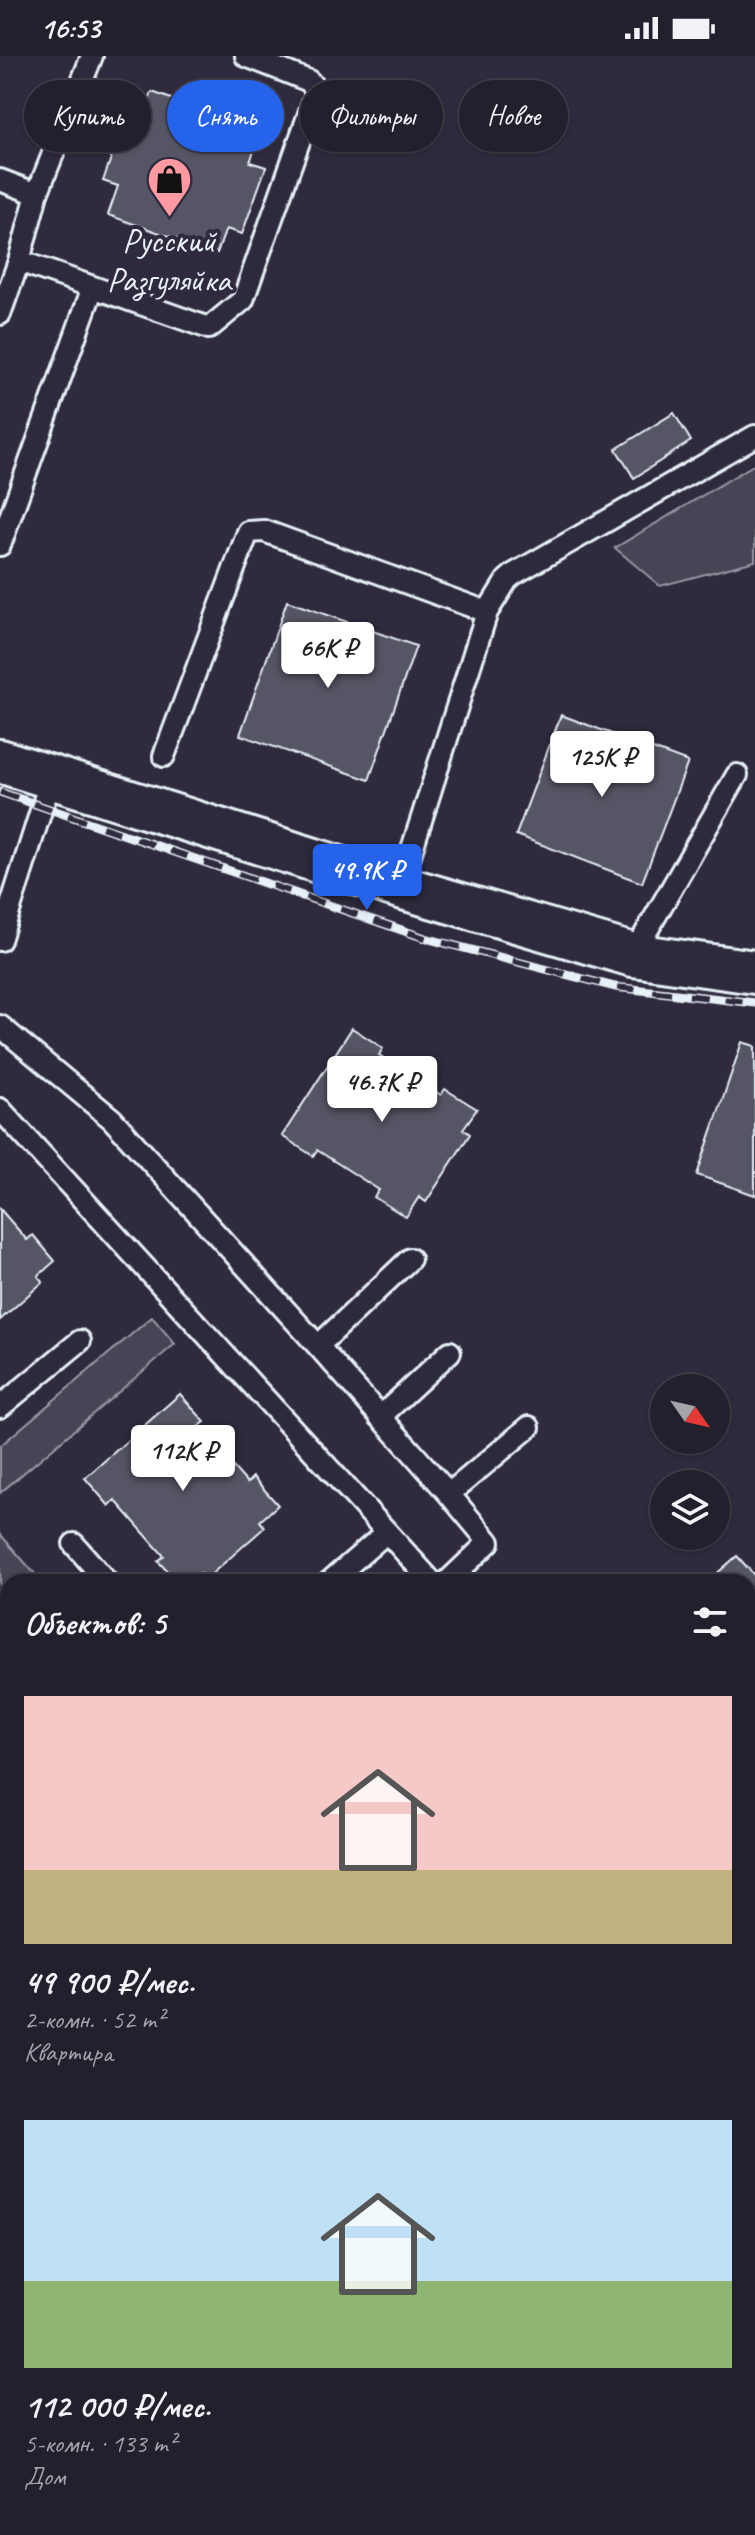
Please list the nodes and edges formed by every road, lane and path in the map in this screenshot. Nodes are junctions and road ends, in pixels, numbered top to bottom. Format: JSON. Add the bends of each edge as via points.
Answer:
{"nodes":[{"id":1,"x":92,"y":56,"type":"edge"},
{"id":2,"x":246,"y":56,"type":"edge"},
{"id":3,"x":0,"y":180,"type":"edge"},
{"id":4,"x":37,"y":194,"type":"junction"},
{"id":5,"x":19,"y":261,"type":"junction"},
{"id":6,"x":93,"y":287,"type":"junction"},
{"id":7,"x":0,"y":314,"type":"edge"},
{"id":8,"x":755,"y":436,"type":"edge"},
{"id":9,"x":0,"y":545,"type":"edge"},
{"id":10,"x":487,"y":612,"type":"junction"},
{"id":11,"x":164,"y":756,"type":"dead end"},
{"id":12,"x":0,"y":761,"type":"edge"},
{"id":13,"x":737,"y":775,"type":"dead end"},
{"id":14,"x":51,"y":779,"type":"junction"},
{"id":15,"x":400,"y":887,"type":"junction"},
{"id":16,"x":0,"y":940,"type":"edge"},
{"id":17,"x":633,"y":955,"type":"junction"},
{"id":18,"x":755,"y":972,"type":"edge"},
{"id":19,"x":0,"y":1026,"type":"edge"},
{"id":20,"x":0,"y":1109,"type":"edge"},
{"id":21,"x":410,"y":1259,"type":"dead end"},
{"id":22,"x":80,"y":1341,"type":"dead end"},
{"id":23,"x":318,"y":1346,"type":"junction"},
{"id":24,"x":450,"y":1352,"type":"dead end"},
{"id":25,"x":0,"y":1407,"type":"edge"},
{"id":26,"x":380,"y":1417,"type":"junction"},
{"id":27,"x":529,"y":1427,"type":"dead end"},
{"id":28,"x":449,"y":1494,"type":"junction"},
{"id":29,"x":387,"y":1532,"type":"junction"},
{"id":30,"x":74,"y":1544,"type":"dead end"},
{"id":31,"x":100,"y":1574,"type":"edge"},
{"id":32,"x":338,"y":1574,"type":"edge"},
{"id":33,"x":425,"y":1574,"type":"edge"},
{"id":34,"x":455,"y":1574,"type":"edge"}],
"edges":[{"from":1,"to":4,"type":"lane"},
{"from":2,"to":6,"type":"lane","via":[[309,81],[317,91],[243,300],[209,328]]},
{"from":3,"to":4,"type":"lane"},
{"from":4,"to":5,"type":"lane"},
{"from":5,"to":6,"type":"lane"},
{"from":5,"to":7,"type":"lane"},
{"from":6,"to":9,"type":"lane"},
{"from":8,"to":10,"type":"lane","via":[[514,574]]},
{"from":10,"to":11,"type":"lane","via":[[264,531],[248,532]]},
{"from":10,"to":15,"type":"lane"},
{"from":12,"to":14,"type":"street"},
{"from":13,"to":17,"type":"lane"},
{"from":14,"to":15,"type":"street"},
{"from":14,"to":16,"type":"lane"},
{"from":15,"to":17,"type":"street"},
{"from":17,"to":18,"type":"street"},
{"from":19,"to":23,"type":"lane","via":[[112,1119]]},
{"from":20,"to":29,"type":"lane"},
{"from":21,"to":23,"type":"lane"},
{"from":22,"to":25,"type":"lane"},
{"from":23,"to":26,"type":"lane"},
{"from":24,"to":26,"type":"lane"},
{"from":26,"to":28,"type":"lane"},
{"from":27,"to":28,"type":"lane"},
{"from":28,"to":34,"type":"lane","via":[[489,1542]]},
{"from":29,"to":32,"type":"lane"},
{"from":29,"to":33,"type":"lane"},
{"from":30,"to":31,"type":"lane"}]}
